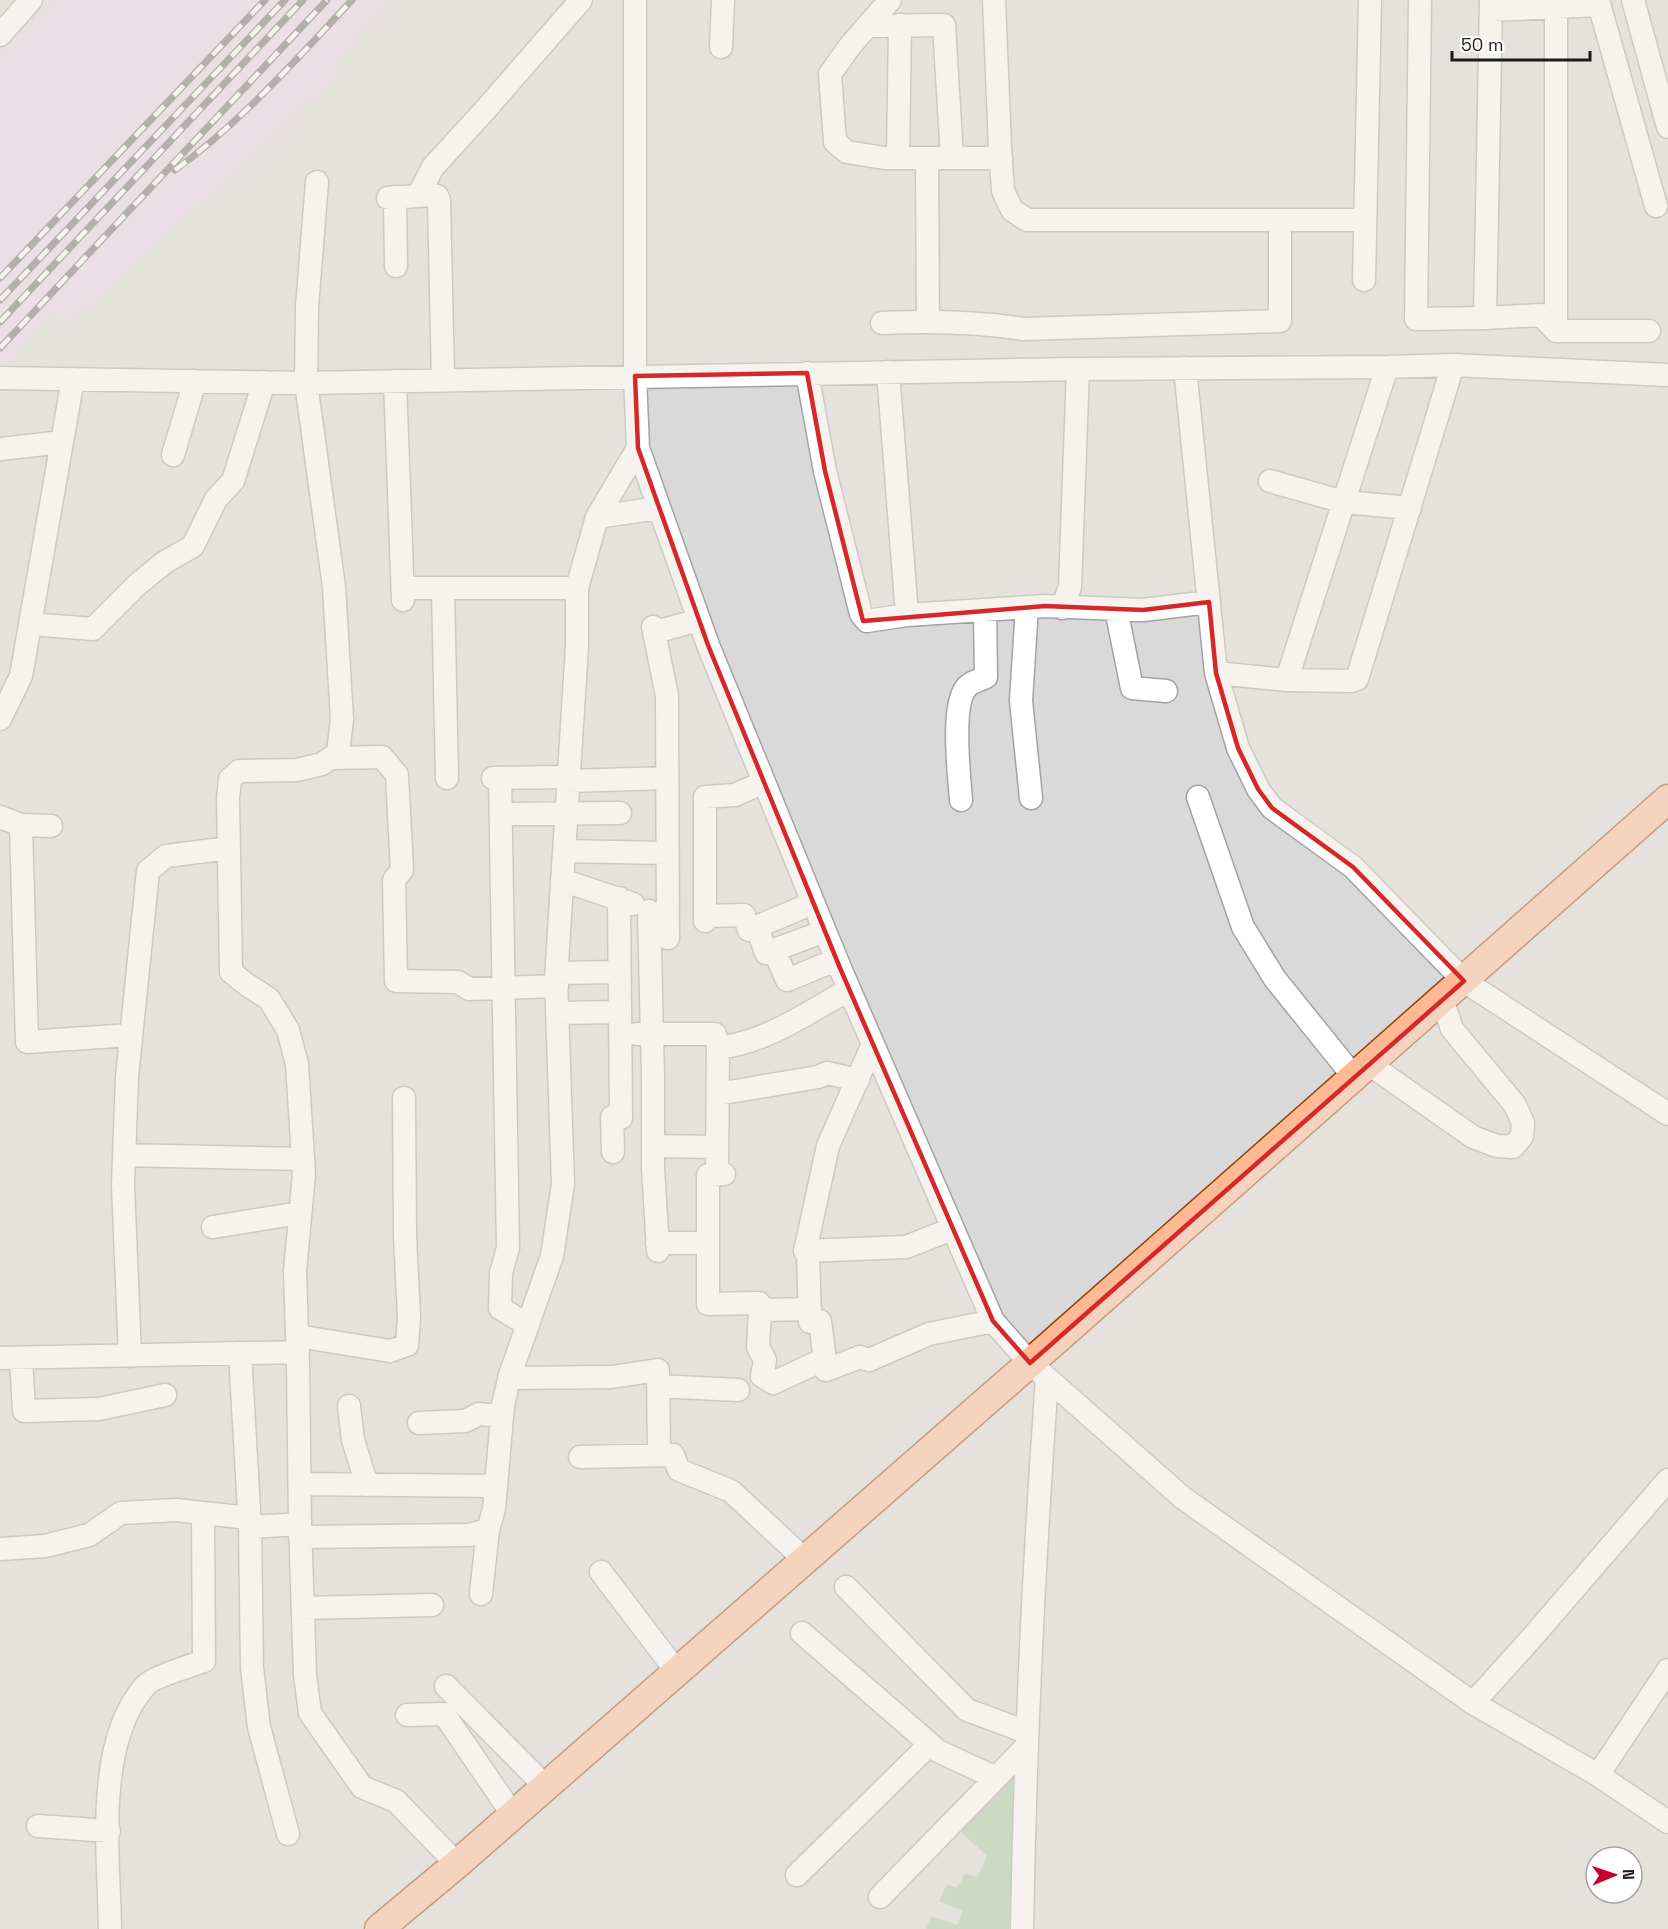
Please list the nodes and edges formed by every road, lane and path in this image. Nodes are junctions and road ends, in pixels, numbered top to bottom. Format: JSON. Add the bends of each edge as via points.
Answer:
{"nodes":[{"id":1,"x":581,"y":0,"type":"edge"},
{"id":2,"x":635,"y":0,"type":"edge"},
{"id":3,"x":723,"y":0,"type":"edge"},
{"id":4,"x":890,"y":0,"type":"edge"},
{"id":5,"x":994,"y":0,"type":"edge"},
{"id":6,"x":1370,"y":0,"type":"edge"},
{"id":7,"x":1420,"y":0,"type":"edge"},
{"id":8,"x":1633,"y":0,"type":"edge"},
{"id":9,"x":27,"y":1,"type":"edge"},
{"id":10,"x":1599,"y":3,"type":"edge"},
{"id":11,"x":1556,"y":4,"type":"edge"},
{"id":12,"x":1491,"y":5,"type":"edge"},
{"id":13,"x":900,"y":25,"type":"junction"},
{"id":14,"x":868,"y":26,"type":"junction"},
{"id":15,"x":0,"y":36,"type":"edge"},
{"id":16,"x":721,"y":47,"type":"dead end"},
{"id":17,"x":1668,"y":127,"type":"edge"},
{"id":18,"x":898,"y":158,"type":"junction"},
{"id":19,"x":927,"y":158,"type":"junction"},
{"id":20,"x":952,"y":158,"type":"junction"},
{"id":21,"x":1001,"y":158,"type":"junction"},
{"id":22,"x":317,"y":182,"type":"dead end"},
{"id":23,"x":418,"y":196,"type":"junction"},
{"id":24,"x":1656,"y":206,"type":"dead end"},
{"id":25,"x":1280,"y":220,"type":"junction"},
{"id":26,"x":1365,"y":220,"type":"junction"},
{"id":27,"x":396,"y":266,"type":"dead end"},
{"id":28,"x":1364,"y":280,"type":"dead end"},
{"id":29,"x":1485,"y":318,"type":"junction"},
{"id":30,"x":928,"y":321,"type":"junction"},
{"id":31,"x":882,"y":323,"type":"dead end"},
{"id":32,"x":1556,"y":331,"type":"junction"},
{"id":33,"x":1650,"y":331,"type":"dead end"},
{"id":34,"x":1453,"y":365,"type":"junction"},
{"id":35,"x":1185,"y":368,"type":"junction"},
{"id":36,"x":1387,"y":368,"type":"junction"},
{"id":37,"x":1078,"y":369,"type":"junction"},
{"id":38,"x":888,"y":372,"type":"junction"},
{"id":39,"x":807,"y":373,"type":"junction"},
{"id":40,"x":1668,"y":375,"type":"edge"},
{"id":41,"x":635,"y":376,"type":"junction"},
{"id":42,"x":0,"y":378,"type":"edge"},
{"id":43,"x":73,"y":379,"type":"junction"},
{"id":44,"x":443,"y":380,"type":"junction"},
{"id":45,"x":195,"y":381,"type":"junction"},
{"id":46,"x":395,"y":381,"type":"junction"},
{"id":47,"x":264,"y":382,"type":"junction"},
{"id":48,"x":306,"y":382,"type":"junction"},
{"id":49,"x":62,"y":442,"type":"junction"},
{"id":50,"x":638,"y":448,"type":"junction"},
{"id":51,"x":0,"y":449,"type":"edge"},
{"id":52,"x":173,"y":455,"type":"dead end"},
{"id":53,"x":1270,"y":481,"type":"dead end"},
{"id":54,"x":1344,"y":502,"type":"junction"},
{"id":55,"x":659,"y":508,"type":"junction"},
{"id":56,"x":1410,"y":508,"type":"junction"},
{"id":57,"x":597,"y":517,"type":"junction"},
{"id":58,"x":577,"y":588,"type":"junction"},
{"id":59,"x":443,"y":589,"type":"junction"},
{"id":60,"x":1209,"y":602,"type":"junction"},
{"id":61,"x":1027,"y":607,"type":"junction"},
{"id":62,"x":1062,"y":608,"type":"junction"},
{"id":63,"x":1116,"y":609,"type":"junction"},
{"id":64,"x":985,"y":610,"type":"junction"},
{"id":65,"x":907,"y":615,"type":"junction"},
{"id":66,"x":699,"y":620,"type":"junction"},
{"id":67,"x":30,"y":624,"type":"junction"},
{"id":68,"x":1216,"y":673,"type":"junction"},
{"id":69,"x":1287,"y":679,"type":"junction"},
{"id":70,"x":1166,"y":691,"type":"dead end"},
{"id":71,"x":0,"y":718,"type":"edge"},
{"id":72,"x":331,"y":758,"type":"junction"},
{"id":73,"x":447,"y":778,"type":"dead end"},
{"id":74,"x":667,"y":778,"type":"junction"},
{"id":75,"x":569,"y":779,"type":"junction"},
{"id":76,"x":764,"y":782,"type":"junction"},
{"id":77,"x":1198,"y":797,"type":"dead end"},
{"id":78,"x":1030,"y":798,"type":"dead end"},
{"id":79,"x":1668,"y":799,"type":"edge"},
{"id":80,"x":961,"y":800,"type":"dead end"},
{"id":81,"x":706,"y":802,"type":"junction"},
{"id":82,"x":666,"y":803,"type":"junction"},
{"id":83,"x":567,"y":813,"type":"junction"},
{"id":84,"x":620,"y":813,"type":"dead end"},
{"id":85,"x":501,"y":814,"type":"junction"},
{"id":86,"x":0,"y":817,"type":"edge"},
{"id":87,"x":21,"y":825,"type":"junction"},
{"id":88,"x":51,"y":826,"type":"dead end"},
{"id":89,"x":229,"y":848,"type":"junction"},
{"id":90,"x":564,"y":851,"type":"junction"},
{"id":91,"x":666,"y":854,"type":"junction"},
{"id":92,"x":562,"y":880,"type":"junction"},
{"id":93,"x":620,"y":898,"type":"junction"},
{"id":94,"x":813,"y":903,"type":"junction"},
{"id":95,"x":660,"y":908,"type":"junction"},
{"id":96,"x":706,"y":913,"type":"junction"},
{"id":97,"x":757,"y":927,"type":"junction"},
{"id":98,"x":825,"y":932,"type":"junction"},
{"id":99,"x":668,"y":938,"type":"dead end"},
{"id":100,"x":774,"y":950,"type":"junction"},
{"id":101,"x":836,"y":960,"type":"junction"},
{"id":102,"x":619,"y":972,"type":"junction"},
{"id":103,"x":557,"y":979,"type":"junction"},
{"id":104,"x":1464,"y":981,"type":"junction"},
{"id":105,"x":505,"y":987,"type":"junction"},
{"id":106,"x":849,"y":990,"type":"junction"},
{"id":107,"x":1442,"y":999,"type":"junction"},
{"id":108,"x":557,"y":1013,"type":"junction"},
{"id":109,"x":620,"y":1023,"type":"junction"},
{"id":110,"x":652,"y":1034,"type":"junction"},
{"id":111,"x":130,"y":1035,"type":"junction"},
{"id":112,"x":873,"y":1044,"type":"junction"},
{"id":113,"x":718,"y":1048,"type":"junction"},
{"id":114,"x":1362,"y":1070,"type":"junction"},
{"id":115,"x":621,"y":1077,"type":"junction"},
{"id":116,"x":653,"y":1077,"type":"junction"},
{"id":117,"x":858,"y":1080,"type":"junction"},
{"id":118,"x":718,"y":1094,"type":"junction"},
{"id":119,"x":404,"y":1098,"type":"dead end"},
{"id":120,"x":1668,"y":1114,"type":"edge"},
{"id":121,"x":653,"y":1146,"type":"junction"},
{"id":122,"x":717,"y":1147,"type":"junction"},
{"id":123,"x":613,"y":1152,"type":"dead end"},
{"id":124,"x":124,"y":1155,"type":"junction"},
{"id":125,"x":303,"y":1159,"type":"junction"},
{"id":126,"x":300,"y":1213,"type":"junction"},
{"id":127,"x":213,"y":1227,"type":"dead end"},
{"id":128,"x":952,"y":1228,"type":"junction"},
{"id":129,"x":707,"y":1243,"type":"junction"},
{"id":130,"x":808,"y":1251,"type":"junction"},
{"id":131,"x":810,"y":1309,"type":"junction"},
{"id":132,"x":760,"y":1310,"type":"junction"},
{"id":133,"x":993,"y":1322,"type":"junction"},
{"id":134,"x":528,"y":1325,"type":"junction"},
{"id":135,"x":298,"y":1344,"type":"junction"},
{"id":136,"x":240,"y":1353,"type":"junction"},
{"id":137,"x":130,"y":1356,"type":"junction"},
{"id":138,"x":11,"y":1359,"type":"edge"},
{"id":139,"x":826,"y":1370,"type":"junction"},
{"id":140,"x":1039,"y":1370,"type":"junction"},
{"id":141,"x":509,"y":1378,"type":"junction"},
{"id":142,"x":658,"y":1386,"type":"junction"},
{"id":143,"x":738,"y":1390,"type":"dead end"},
{"id":144,"x":165,"y":1395,"type":"dead end"},
{"id":145,"x":349,"y":1406,"type":"dead end"},
{"id":146,"x":502,"y":1416,"type":"junction"},
{"id":147,"x":419,"y":1424,"type":"dead end"},
{"id":148,"x":659,"y":1455,"type":"junction"},
{"id":149,"x":580,"y":1457,"type":"dead end"},
{"id":150,"x":1668,"y":1480,"type":"edge"},
{"id":151,"x":300,"y":1484,"type":"junction"},
{"id":152,"x":368,"y":1485,"type":"junction"},
{"id":153,"x":496,"y":1486,"type":"junction"},
{"id":154,"x":1660,"y":1501,"type":"edge"},
{"id":155,"x":202,"y":1513,"type":"junction"},
{"id":156,"x":249,"y":1522,"type":"junction"},
{"id":157,"x":488,"y":1530,"type":"junction"},
{"id":158,"x":300,"y":1531,"type":"junction"},
{"id":159,"x":0,"y":1549,"type":"edge"},
{"id":160,"x":805,"y":1560,"type":"junction"},
{"id":161,"x":601,"y":1572,"type":"dead end"},
{"id":162,"x":846,"y":1587,"type":"dead end"},
{"id":163,"x":481,"y":1594,"type":"dead end"},
{"id":164,"x":432,"y":1605,"type":"dead end"},
{"id":165,"x":303,"y":1608,"type":"junction"},
{"id":166,"x":802,"y":1633,"type":"dead end"},
{"id":167,"x":1668,"y":1670,"type":"edge"},
{"id":168,"x":677,"y":1672,"type":"junction"},
{"id":169,"x":446,"y":1686,"type":"dead end"},
{"id":170,"x":1473,"y":1703,"type":"junction"},
{"id":171,"x":407,"y":1715,"type":"dead end"},
{"id":172,"x":1026,"y":1740,"type":"junction"},
{"id":173,"x":930,"y":1744,"type":"junction"},
{"id":174,"x":1598,"y":1775,"type":"junction"},
{"id":175,"x":996,"y":1778,"type":"junction"},
{"id":176,"x":546,"y":1787,"type":"junction"},
{"id":177,"x":513,"y":1815,"type":"junction"},
{"id":178,"x":1666,"y":1818,"type":"edge"},
{"id":179,"x":38,"y":1826,"type":"dead end"},
{"id":180,"x":109,"y":1831,"type":"junction"},
{"id":181,"x":288,"y":1834,"type":"dead end"},
{"id":182,"x":457,"y":1864,"type":"junction"},
{"id":183,"x":797,"y":1875,"type":"dead end"},
{"id":184,"x":880,"y":1897,"type":"dead end"},
{"id":185,"x":111,"y":1929,"type":"edge"},
{"id":186,"x":379,"y":1929,"type":"edge"},
{"id":187,"x":1022,"y":1929,"type":"edge"}],
"edges":[{"from":1,"to":23,"type":"street","via":[[433,167]]},
{"from":2,"to":41,"type":"street"},
{"from":3,"to":16,"type":"street"},
{"from":4,"to":14,"type":"street"},
{"from":5,"to":21,"type":"street"},
{"from":6,"to":26,"type":"street"},
{"from":7,"to":29,"type":"street","via":[[1416,319]]},
{"from":8,"to":17,"type":"street"},
{"from":9,"to":15,"type":"street"},
{"from":10,"to":11,"type":"street"},
{"from":10,"to":24,"type":"street"},
{"from":11,"to":12,"type":"street"},
{"from":11,"to":32,"type":"street"},
{"from":12,"to":29,"type":"street"},
{"from":13,"to":14,"type":"street"},
{"from":13,"to":18,"type":"street"},
{"from":13,"to":20,"type":"street","via":[[944,25]]},
{"from":14,"to":18,"type":"street","via":[[830,74],[835,142],[858,155]]},
{"from":18,"to":19,"type":"street"},
{"from":19,"to":20,"type":"street"},
{"from":19,"to":30,"type":"street"},
{"from":20,"to":21,"type":"street"},
{"from":21,"to":25,"type":"street","via":[[1003,191],[1012,210],[1027,220]]},
{"from":22,"to":48,"type":"street","via":[[307,307]]},
{"from":23,"to":27,"type":"street","via":[[391,198]]},
{"from":23,"to":44,"type":"street","via":[[432,195],[439,200]]},
{"from":25,"to":26,"type":"street"},
{"from":25,"to":30,"type":"street","via":[[1280,321],[1024,329]]},
{"from":26,"to":28,"type":"street"},
{"from":29,"to":32,"type":"street","via":[[1541,315]]},
{"from":30,"to":31,"type":"street"},
{"from":32,"to":33,"type":"street"},
{"from":34,"to":36,"type":"street"},
{"from":34,"to":40,"type":"street"},
{"from":34,"to":56,"type":"street"},
{"from":35,"to":36,"type":"street"},
{"from":35,"to":37,"type":"street"},
{"from":35,"to":60,"type":"street"},
{"from":36,"to":54,"type":"street"},
{"from":37,"to":38,"type":"street"},
{"from":37,"to":62,"type":"street","via":[[1070,586]]},
{"from":38,"to":39,"type":"street"},
{"from":38,"to":65,"type":"street"},
{"from":39,"to":41,"type":"street"},
{"from":39,"to":65,"type":"street","via":[[825,471],[861,614],[867,621]]},
{"from":41,"to":44,"type":"street"},
{"from":41,"to":50,"type":"street"},
{"from":42,"to":43,"type":"street"},
{"from":43,"to":45,"type":"street"},
{"from":43,"to":49,"type":"street"},
{"from":44,"to":46,"type":"street"},
{"from":45,"to":47,"type":"street"},
{"from":45,"to":52,"type":"street"},
{"from":46,"to":48,"type":"street"},
{"from":46,"to":59,"type":"street","via":[[403,594],[428,587]]},
{"from":47,"to":48,"type":"street"},
{"from":47,"to":67,"type":"street","via":[[233,481],[216,499],[193,546],[138,584],[93,629]]},
{"from":48,"to":72,"type":"street","via":[[334,588],[342,719],[338,753]]},
{"from":49,"to":51,"type":"street"},
{"from":49,"to":67,"type":"street"},
{"from":50,"to":55,"type":"street"},
{"from":50,"to":57,"type":"street"},
{"from":53,"to":54,"type":"street"},
{"from":54,"to":56,"type":"street"},
{"from":54,"to":69,"type":"street"},
{"from":55,"to":57,"type":"street"},
{"from":55,"to":66,"type":"street"},
{"from":56,"to":69,"type":"street","via":[[1357,679]]},
{"from":57,"to":58,"type":"street"},
{"from":58,"to":59,"type":"street"},
{"from":58,"to":75,"type":"street"},
{"from":59,"to":73,"type":"street"},
{"from":60,"to":63,"type":"street","via":[[1143,610]]},
{"from":60,"to":68,"type":"street"},
{"from":61,"to":62,"type":"street"},
{"from":61,"to":64,"type":"street"},
{"from":61,"to":78,"type":"street","via":[[1021,701]]},
{"from":62,"to":63,"type":"street"},
{"from":63,"to":70,"type":"street","via":[[1132,688]]},
{"from":64,"to":65,"type":"street"},
{"from":64,"to":80,"type":"street","via":[[986,677],[968,685],[960,697]]},
{"from":66,"to":74,"type":"street","via":[[654,630],[667,696]]},
{"from":66,"to":76,"type":"street"},
{"from":67,"to":71,"type":"street","via":[[21,676]]},
{"from":68,"to":69,"type":"street"},
{"from":68,"to":104,"type":"street","via":[[1238,748],[1272,808],[1353,867]]},
{"from":72,"to":89,"type":"street","via":[[297,770],[239,771],[230,780]]},
{"from":72,"to":105,"type":"street","via":[[382,757],[397,775],[402,870],[394,880],[396,981],[458,982],[470,989]]},
{"from":74,"to":75,"type":"street"},
{"from":74,"to":82,"type":"street"},
{"from":75,"to":83,"type":"street"},
{"from":75,"to":85,"type":"street","via":[[497,778]]},
{"from":76,"to":81,"type":"street","via":[[735,795],[705,797]]},
{"from":76,"to":94,"type":"street"},
{"from":77,"to":114,"type":"street","via":[[1243,927],[1275,979]]},
{"from":79,"to":104,"type":"main road"},
{"from":81,"to":82,"type":"street"},
{"from":81,"to":96,"type":"street"},
{"from":82,"to":91,"type":"street"},
{"from":83,"to":84,"type":"street"},
{"from":83,"to":85,"type":"street"},
{"from":83,"to":90,"type":"street"},
{"from":85,"to":105,"type":"street"},
{"from":86,"to":87,"type":"street"},
{"from":87,"to":88,"type":"street"},
{"from":87,"to":111,"type":"street","via":[[27,1042]]},
{"from":89,"to":111,"type":"street","via":[[166,856],[148,871]]},
{"from":89,"to":125,"type":"street","via":[[231,972],[269,999],[288,1030],[297,1064]]},
{"from":90,"to":91,"type":"street"},
{"from":90,"to":92,"type":"street"},
{"from":91,"to":95,"type":"street"},
{"from":92,"to":93,"type":"street"},
{"from":92,"to":103,"type":"street"},
{"from":93,"to":95,"type":"street"},
{"from":93,"to":102,"type":"street"},
{"from":94,"to":97,"type":"street"},
{"from":94,"to":98,"type":"street"},
{"from":95,"to":96,"type":"street"},
{"from":95,"to":99,"type":"street"},
{"from":95,"to":110,"type":"street"},
{"from":96,"to":97,"type":"street","via":[[744,915],[749,930]]},
{"from":97,"to":100,"type":"street","via":[[766,953]]},
{"from":98,"to":100,"type":"street"},
{"from":98,"to":101,"type":"street"},
{"from":100,"to":101,"type":"street","via":[[787,980]]},
{"from":101,"to":106,"type":"street"},
{"from":102,"to":103,"type":"street"},
{"from":102,"to":109,"type":"street"},
{"from":103,"to":105,"type":"street"},
{"from":103,"to":108,"type":"street"},
{"from":104,"to":107,"type":"main road"},
{"from":104,"to":120,"type":"street"},
{"from":105,"to":134,"type":"street","via":[[508,1248],[501,1274],[500,1308]]},
{"from":106,"to":112,"type":"street"},
{"from":106,"to":113,"type":"street","via":[[792,1024],[741,1045]]},
{"from":107,"to":114,"type":"main road"},
{"from":107,"to":114,"type":"street","via":[[1452,1029],[1515,1105],[1522,1136],[1513,1147],[1473,1137]]},
{"from":108,"to":109,"type":"street"},
{"from":108,"to":134,"type":"street","via":[[563,1184],[552,1256]]},
{"from":109,"to":110,"type":"street"},
{"from":109,"to":115,"type":"street"},
{"from":110,"to":113,"type":"street","via":[[715,1034]]},
{"from":110,"to":116,"type":"street"},
{"from":111,"to":124,"type":"street"},
{"from":112,"to":117,"type":"street"},
{"from":112,"to":128,"type":"street"},
{"from":113,"to":118,"type":"street"},
{"from":114,"to":140,"type":"main road"},
{"from":115,"to":116,"type":"street"},
{"from":115,"to":123,"type":"street","via":[[621,1118],[612,1117]]},
{"from":116,"to":121,"type":"street"},
{"from":117,"to":118,"type":"street","via":[[827,1073]]},
{"from":117,"to":130,"type":"street","via":[[828,1146]]},
{"from":118,"to":122,"type":"street"},
{"from":119,"to":135,"type":"street","via":[[407,1345],[390,1352]]},
{"from":121,"to":122,"type":"street"},
{"from":121,"to":129,"type":"street","via":[[657,1247]]},
{"from":122,"to":129,"type":"street","via":[[721,1174],[708,1175]]},
{"from":124,"to":125,"type":"street"},
{"from":124,"to":137,"type":"street"},
{"from":125,"to":126,"type":"street"},
{"from":126,"to":127,"type":"street"},
{"from":126,"to":135,"type":"street","via":[[295,1271]]},
{"from":128,"to":130,"type":"street","via":[[906,1247]]},
{"from":128,"to":133,"type":"street"},
{"from":129,"to":132,"type":"street","via":[[708,1304],[759,1303]]},
{"from":130,"to":131,"type":"street"},
{"from":131,"to":132,"type":"street"},
{"from":131,"to":139,"type":"street","via":[[810,1322],[820,1321]]},
{"from":132,"to":139,"type":"street","via":[[758,1347],[765,1360],[762,1376],[773,1383],[818,1362]]},
{"from":133,"to":139,"type":"street","via":[[929,1334],[869,1360],[860,1357]]},
{"from":133,"to":140,"type":"street"},
{"from":134,"to":141,"type":"street"},
{"from":135,"to":136,"type":"street"},
{"from":135,"to":151,"type":"street"},
{"from":136,"to":137,"type":"street"},
{"from":136,"to":156,"type":"street"},
{"from":137,"to":138,"type":"street"},
{"from":138,"to":144,"type":"street","via":[[24,1411],[99,1409]]},
{"from":140,"to":160,"type":"main road"},
{"from":140,"to":170,"type":"street","via":[[1183,1498]]},
{"from":140,"to":172,"type":"street","via":[[1039,1486]]},
{"from":141,"to":142,"type":"street","via":[[612,1377],[657,1370]]},
{"from":141,"to":146,"type":"street"},
{"from":142,"to":143,"type":"street"},
{"from":142,"to":148,"type":"street"},
{"from":145,"to":152,"type":"street","via":[[353,1440]]},
{"from":146,"to":147,"type":"street","via":[[479,1414],[465,1421]]},
{"from":146,"to":153,"type":"street"},
{"from":148,"to":149,"type":"street"},
{"from":148,"to":160,"type":"street","via":[[673,1455],[679,1470],[731,1491]]},
{"from":150,"to":154,"type":"street"},
{"from":151,"to":152,"type":"street"},
{"from":151,"to":158,"type":"street"},
{"from":152,"to":153,"type":"street"},
{"from":153,"to":157,"type":"street"},
{"from":154,"to":170,"type":"street"},
{"from":155,"to":156,"type":"street"},
{"from":155,"to":159,"type":"street","via":[[121,1513],[90,1535],[45,1546]]},
{"from":155,"to":180,"type":"street","via":[[204,1661],[146,1684],[131,1708],[115,1744],[109,1783]]},
{"from":156,"to":158,"type":"street"},
{"from":156,"to":181,"type":"street","via":[[252,1668],[259,1727]]},
{"from":157,"to":158,"type":"street","via":[[449,1536]]},
{"from":157,"to":163,"type":"street"},
{"from":158,"to":165,"type":"street"},
{"from":160,"to":168,"type":"main road"},
{"from":161,"to":168,"type":"street"},
{"from":162,"to":172,"type":"street","via":[[967,1710]]},
{"from":164,"to":165,"type":"street"},
{"from":165,"to":182,"type":"street","via":[[310,1713],[362,1787],[396,1802]]},
{"from":166,"to":173,"type":"street"},
{"from":167,"to":174,"type":"street"},
{"from":168,"to":176,"type":"main road"},
{"from":169,"to":176,"type":"street"},
{"from":170,"to":174,"type":"street"},
{"from":171,"to":177,"type":"street","via":[[444,1714]]},
{"from":172,"to":175,"type":"street"},
{"from":172,"to":187,"type":"street"},
{"from":173,"to":175,"type":"street"},
{"from":173,"to":183,"type":"street"},
{"from":174,"to":178,"type":"street"},
{"from":175,"to":184,"type":"street"},
{"from":176,"to":177,"type":"main road"},
{"from":177,"to":182,"type":"main road"},
{"from":179,"to":180,"type":"street"},
{"from":180,"to":185,"type":"street"},
{"from":182,"to":186,"type":"main road"}]}
